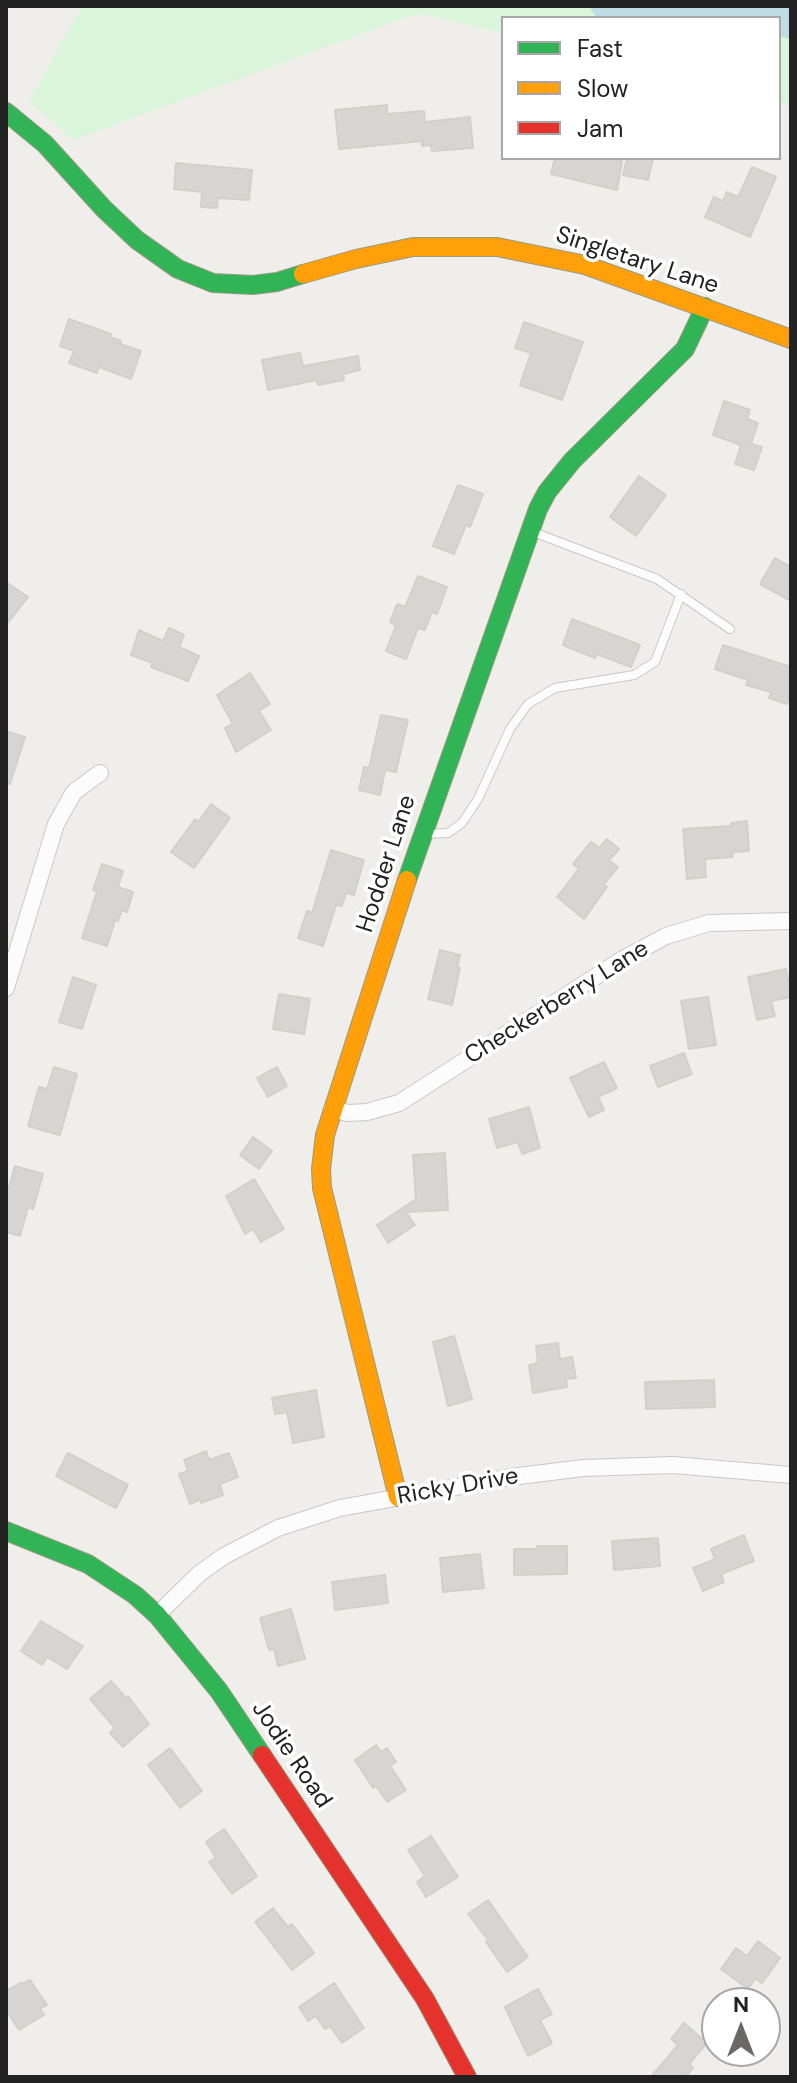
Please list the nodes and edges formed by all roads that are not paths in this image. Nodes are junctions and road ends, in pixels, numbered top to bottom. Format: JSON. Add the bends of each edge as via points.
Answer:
{"nodes":[{"id":1,"x":6,"y":112,"type":"edge"},
{"id":2,"x":705,"y":307,"type":"junction"},
{"id":3,"x":791,"y":339,"type":"edge"},
{"id":4,"x":528,"y":530,"type":"junction"},
{"id":5,"x":681,"y":594,"type":"junction"},
{"id":6,"x":730,"y":629,"type":"dead end"},
{"id":7,"x":100,"y":773,"type":"dead end"},
{"id":8,"x":422,"y":834,"type":"junction"},
{"id":9,"x":791,"y":921,"type":"edge"},
{"id":10,"x":6,"y":988,"type":"edge"},
{"id":11,"x":332,"y":1109,"type":"junction"},
{"id":12,"x":791,"y":1475,"type":"edge"},
{"id":13,"x":398,"y":1497,"type":"junction"},
{"id":14,"x":6,"y":1531,"type":"edge"},
{"id":15,"x":157,"y":1615,"type":"junction"},
{"id":16,"x":467,"y":2077,"type":"edge"}],
"edges":[{"from":1,"to":2,"type":"street","name":"Singletary Lane","via":[[45,144],[137,240],[178,269],[213,283],[277,282],[386,252],[466,245],[571,261]]},
{"from":2,"to":3,"type":"street","name":"Singletary Lane"},
{"from":2,"to":4,"type":"street","name":"Hodder Lane","via":[[685,349],[559,476]]},
{"from":4,"to":5,"type":"lane","via":[[637,570]]},
{"from":4,"to":8,"type":"street","name":"Hodder Lane"},
{"from":5,"to":6,"type":"lane"},
{"from":5,"to":8,"type":"lane","via":[[655,662],[634,675],[569,684],[540,695],[519,715],[462,823],[438,836]]},
{"from":7,"to":10,"type":"street","via":[[74,792],[56,824]]},
{"from":8,"to":11,"type":"street","name":"Hodder Lane"},
{"from":9,"to":11,"type":"street","name":"Checkerberry Lane","via":[[709,923],[666,936],[399,1103],[367,1112]]},
{"from":11,"to":13,"type":"street","name":"Hodder Lane","via":[[322,1154],[322,1188]]},
{"from":12,"to":13,"type":"street","name":"Ricky Drive","via":[[628,1465],[545,1472]]},
{"from":13,"to":15,"type":"street","name":"Ricky Drive","via":[[310,1516],[250,1541],[200,1573]]},
{"from":14,"to":15,"type":"street","name":"Jodie Road","via":[[88,1564]]},
{"from":15,"to":16,"type":"street","name":"Jodie Road","via":[[219,1691],[425,1999]]}]}
